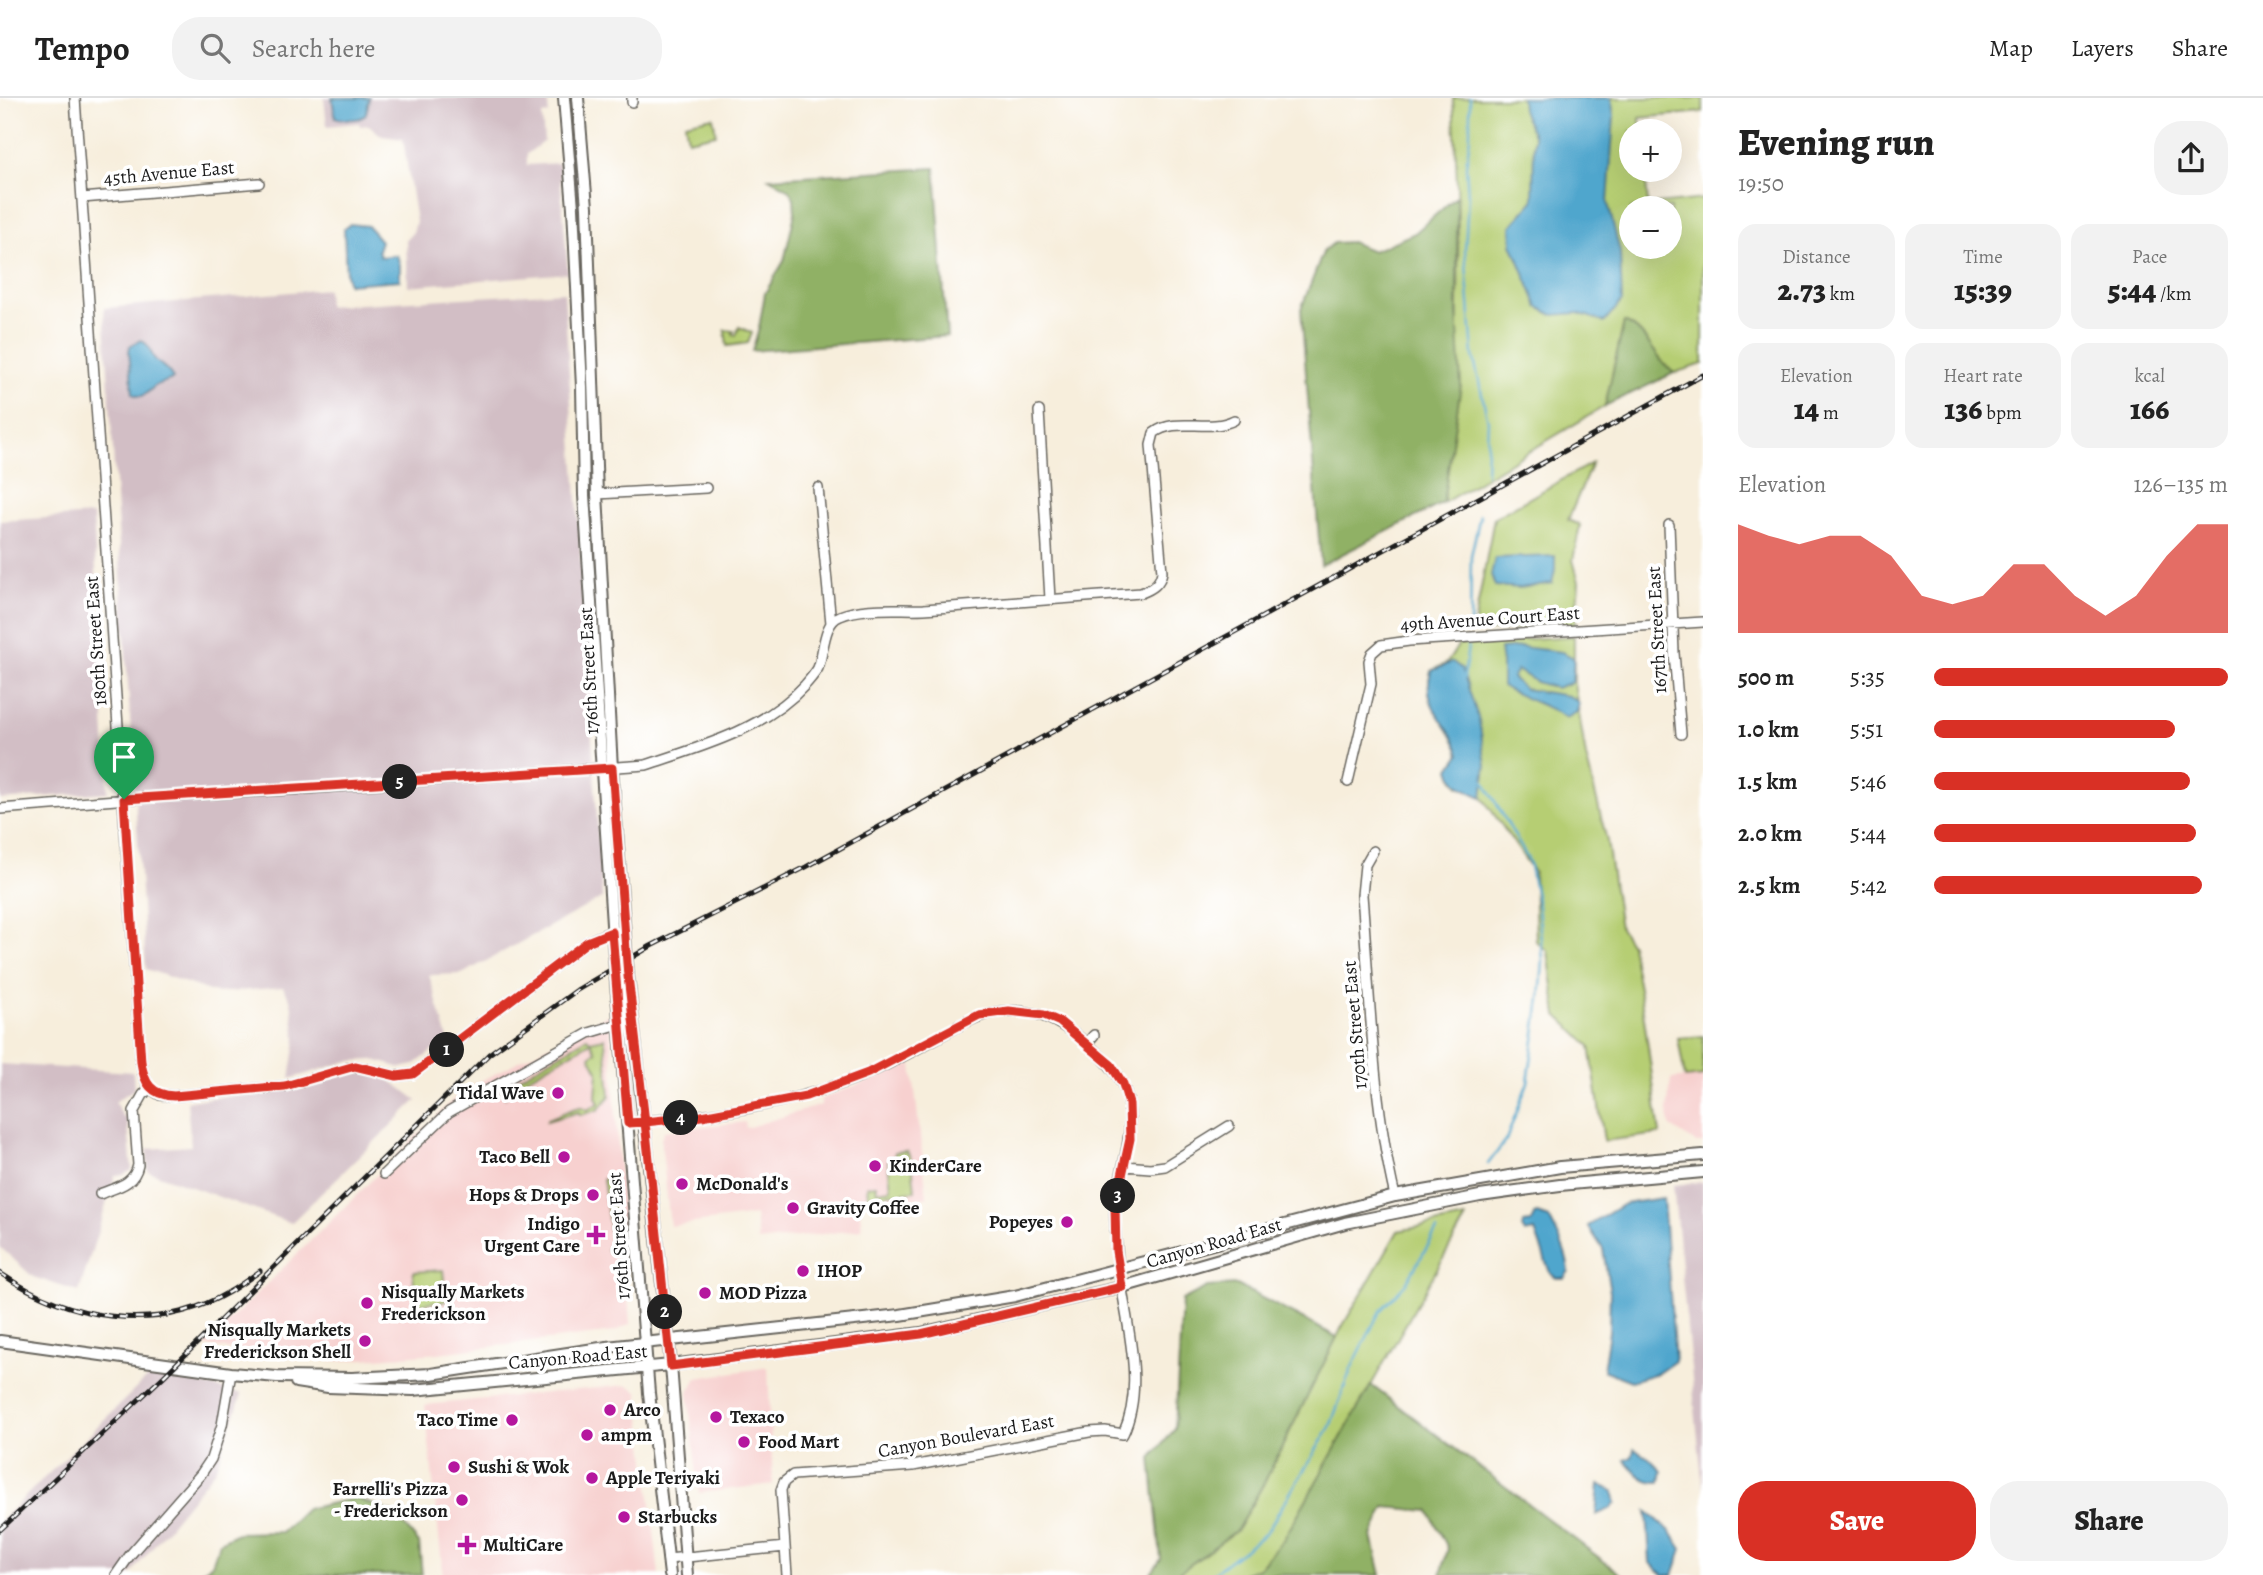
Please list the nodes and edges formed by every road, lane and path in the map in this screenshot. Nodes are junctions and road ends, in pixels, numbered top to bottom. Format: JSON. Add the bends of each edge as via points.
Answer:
{"nodes":[{"id":1,"x":75,"y":98,"type":"edge"},
{"id":2,"x":564,"y":98,"type":"edge"},
{"id":3,"x":578,"y":98,"type":"edge"},
{"id":4,"x":259,"y":183,"type":"dead end"},
{"id":5,"x":82,"y":198,"type":"junction"},
{"id":6,"x":582,"y":387,"type":"junction"},
{"id":7,"x":1040,"y":411,"type":"dead end"},
{"id":8,"x":1234,"y":421,"type":"dead end"},
{"id":9,"x":597,"y":477,"type":"junction"},
{"id":10,"x":706,"y":488,"type":"dead end"},
{"id":11,"x":818,"y":488,"type":"dead end"},
{"id":12,"x":597,"y":494,"type":"junction"},
{"id":13,"x":1669,"y":524,"type":"dead end"},
{"id":14,"x":1051,"y":599,"type":"junction"},
{"id":15,"x":1703,"y":622,"type":"edge"},
{"id":16,"x":831,"y":623,"type":"junction"},
{"id":17,"x":1674,"y":625,"type":"junction"},
{"id":18,"x":1681,"y":734,"type":"dead end"},
{"id":19,"x":607,"y":769,"type":"junction"},
{"id":20,"x":1348,"y":782,"type":"dead end"},
{"id":21,"x":124,"y":799,"type":"junction"},
{"id":22,"x":0,"y":809,"type":"edge"},
{"id":23,"x":1373,"y":851,"type":"dead end"},
{"id":24,"x":612,"y":932,"type":"junction"},
{"id":25,"x":619,"y":1024,"type":"junction"},
{"id":26,"x":1094,"y":1035,"type":"dead end"},
{"id":27,"x":1087,"y":1043,"type":"junction"},
{"id":28,"x":149,"y":1088,"type":"junction"},
{"id":29,"x":645,"y":1122,"type":"junction"},
{"id":30,"x":628,"y":1123,"type":"junction"},
{"id":31,"x":1229,"y":1126,"type":"dead end"},
{"id":32,"x":1703,"y":1155,"type":"edge"},
{"id":33,"x":1125,"y":1166,"type":"junction"},
{"id":34,"x":1703,"y":1172,"type":"edge"},
{"id":35,"x":384,"y":1174,"type":"dead end"},
{"id":36,"x":100,"y":1194,"type":"dead end"},
{"id":37,"x":1395,"y":1196,"type":"junction"},
{"id":38,"x":1345,"y":1223,"type":"junction"},
{"id":39,"x":1119,"y":1268,"type":"junction"},
{"id":40,"x":1122,"y":1287,"type":"junction"},
{"id":41,"x":0,"y":1342,"type":"edge"},
{"id":42,"x":668,"y":1342,"type":"junction"},
{"id":43,"x":645,"y":1344,"type":"junction"},
{"id":44,"x":671,"y":1366,"type":"junction"},
{"id":45,"x":647,"y":1368,"type":"junction"},
{"id":46,"x":231,"y":1373,"type":"junction"},
{"id":47,"x":277,"y":1377,"type":"junction"},
{"id":48,"x":785,"y":1547,"type":"junction"},
{"id":49,"x":686,"y":1558,"type":"junction"},
{"id":50,"x":668,"y":1559,"type":"junction"},
{"id":51,"x":116,"y":1575,"type":"edge"},
{"id":52,"x":670,"y":1575,"type":"edge"},
{"id":53,"x":687,"y":1575,"type":"edge"},
{"id":54,"x":787,"y":1575,"type":"edge"}],
"edges":[{"from":1,"to":5,"type":"street","name":"180th Street East"},
{"from":2,"to":6,"type":"main road","name":"176th Street East"},
{"from":3,"to":9,"type":"main road","name":"176th Street East"},
{"from":4,"to":5,"type":"street","name":"45th Avenue East"},
{"from":5,"to":21,"type":"street","name":"180th Street East"},
{"from":6,"to":9,"type":"main road","via":[[587,390],[591,460]]},
{"from":6,"to":19,"type":"main road","name":"176th Street East","via":[[584,495]]},
{"from":7,"to":14,"type":"street"},
{"from":8,"to":14,"type":"street","via":[[1155,431],[1151,445],[1162,563],[1156,585],[1141,593]]},
{"from":9,"to":12,"type":"main road","name":"176th Street East"},
{"from":10,"to":12,"type":"street"},
{"from":11,"to":16,"type":"street"},
{"from":12,"to":19,"type":"main road","name":"176th Street East"},
{"from":13,"to":17,"type":"street","name":"167th Street East"},
{"from":14,"to":16,"type":"street","via":[[873,610],[840,616]]},
{"from":15,"to":17,"type":"street","name":"49th Avenue Court East"},
{"from":16,"to":19,"type":"street","via":[[813,675],[768,715],[698,748],[646,765]]},
{"from":17,"to":18,"type":"street","name":"167th Street East"},
{"from":17,"to":20,"type":"street","name":"49th Avenue Court East","via":[[1381,645],[1369,661],[1371,684]]},
{"from":19,"to":21,"type":"street"},
{"from":19,"to":24,"type":"main road","name":"176th Street East"},
{"from":19,"to":29,"type":"main road","name":"176th Street East","bridge":true},
{"from":21,"to":22,"type":"street"},
{"from":21,"to":28,"type":"street","name":"180th Street East","via":[[141,1062]]},
{"from":23,"to":37,"type":"street","name":"170th Street East","via":[[1365,865],[1362,894],[1380,1116]]},
{"from":24,"to":25,"type":"main road","name":"176th Street East","bridge":true},
{"from":24,"to":28,"type":"street","via":[[587,942],[418,1072],[397,1076],[355,1066],[285,1086],[174,1096]]},
{"from":25,"to":30,"type":"main road","name":"176th Street East"},
{"from":25,"to":35,"type":"street","via":[[589,1033],[449,1112]]},
{"from":26,"to":27,"type":"street"},
{"from":27,"to":29,"type":"street","via":[[1044,1015],[1027,1011],[979,1015],[868,1073],[806,1096]]},
{"from":27,"to":33,"type":"street","via":[[1111,1065],[1123,1084],[1130,1139]]},
{"from":28,"to":36,"type":"street","via":[[134,1111],[137,1174]]},
{"from":29,"to":30,"type":"street"},
{"from":29,"to":42,"type":"main road","name":"176th Street East"},
{"from":30,"to":43,"type":"main road","name":"176th Street East"},
{"from":31,"to":33,"type":"street","via":[[1165,1166]]},
{"from":32,"to":37,"type":"main road","name":"Canyon Road East","via":[[1560,1167]]},
{"from":33,"to":39,"type":"street","via":[[1115,1207]]},
{"from":34,"to":38,"type":"main road","name":"Canyon Road East","via":[[1520,1191]]},
{"from":37,"to":38,"type":"main road","via":[[1390,1206]]},
{"from":37,"to":39,"type":"main road","name":"Canyon Road East"},
{"from":38,"to":40,"type":"main road","name":"Canyon Road East"},
{"from":39,"to":40,"type":"street"},
{"from":39,"to":42,"type":"main road","name":"Canyon Road East","via":[[968,1305]]},
{"from":40,"to":44,"type":"main road","name":"Canyon Road East","via":[[921,1334]]},
{"from":40,"to":48,"type":"street","name":"Canyon Boulevard East","via":[[1132,1364],[1132,1403],[1123,1434],[1089,1432],[912,1466],[793,1475],[782,1490]]},
{"from":41,"to":46,"type":"main road","name":"Canyon Road East"},
{"from":42,"to":43,"type":"main road","name":"Canyon Road East"},
{"from":42,"to":44,"type":"main road","name":"176th Street East"},
{"from":43,"to":45,"type":"main road","name":"176th Street East"},
{"from":43,"to":47,"type":"main road","name":"Canyon Road East","via":[[430,1374]]},
{"from":44,"to":45,"type":"main road","name":"Canyon Road East"},
{"from":44,"to":49,"type":"main road","name":"176th Street East"},
{"from":45,"to":47,"type":"main road","name":"Canyon Road East","via":[[413,1390],[328,1387]]},
{"from":45,"to":50,"type":"main road","name":"176th Street East"},
{"from":46,"to":47,"type":"main road","name":"Canyon Road East"},
{"from":46,"to":51,"type":"street","via":[[211,1459]]},
{"from":48,"to":49,"type":"street"},
{"from":48,"to":54,"type":"street","name":"Canyon Boulevard East"},
{"from":49,"to":50,"type":"street"},
{"from":49,"to":53,"type":"main road","name":"176th Street East"},
{"from":50,"to":52,"type":"main road","name":"176th Street East"}]}
